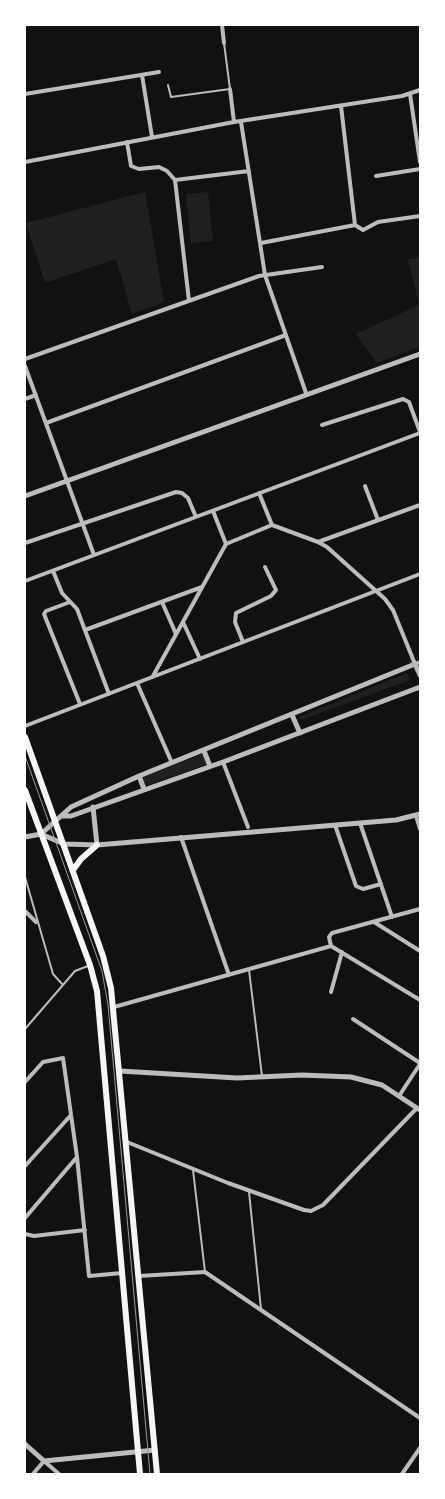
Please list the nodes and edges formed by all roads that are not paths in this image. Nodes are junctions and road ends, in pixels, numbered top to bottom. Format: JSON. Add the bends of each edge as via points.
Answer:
{"nodes":[{"id":1,"x":222,"y":25,"type":"edge"},
{"id":2,"x":224,"y":43,"type":"joint"},
{"id":3,"x":159,"y":72,"type":"dead end"},
{"id":4,"x":142,"y":75,"type":"junction"},
{"id":5,"x":168,"y":85,"type":"dead end"},
{"id":6,"x":230,"y":89,"type":"junction"},
{"id":7,"x":420,"y":90,"type":"edge"},
{"id":8,"x":25,"y":94,"type":"edge"},
{"id":9,"x":410,"y":94,"type":"junction"},
{"id":10,"x":341,"y":106,"type":"junction"},
{"id":11,"x":234,"y":122,"type":"junction"},
{"id":12,"x":241,"y":122,"type":"junction"},
{"id":13,"x":152,"y":137,"type":"junction"},
{"id":14,"x":127,"y":142,"type":"junction"},
{"id":15,"x":25,"y":162,"type":"edge"},
{"id":16,"x":420,"y":162,"type":"edge"},
{"id":17,"x":420,"y":169,"type":"edge"},
{"id":18,"x":249,"y":171,"type":"junction"},
{"id":19,"x":376,"y":176,"type":"dead end"},
{"id":20,"x":175,"y":180,"type":"junction"},
{"id":21,"x":420,"y":216,"type":"edge"},
{"id":22,"x":354,"y":225,"type":"junction"},
{"id":23,"x":260,"y":243,"type":"junction"},
{"id":24,"x":322,"y":267,"type":"dead end"},
{"id":25,"x":265,"y":275,"type":"junction"},
{"id":26,"x":189,"y":301,"type":"junction"},
{"id":27,"x":286,"y":335,"type":"junction"},
{"id":28,"x":420,"y":354,"type":"edge"},
{"id":29,"x":25,"y":360,"type":"edge"},
{"id":30,"x":25,"y":366,"type":"edge"},
{"id":31,"x":35,"y":392,"type":"junction"},
{"id":32,"x":306,"y":393,"type":"junction"},
{"id":33,"x":25,"y":399,"type":"edge"},
{"id":34,"x":46,"y":423,"type":"junction"},
{"id":35,"x":322,"y":425,"type":"dead end"},
{"id":36,"x":420,"y":432,"type":"edge"},
{"id":37,"x":67,"y":480,"type":"junction"},
{"id":38,"x":365,"y":486,"type":"dead end"},
{"id":39,"x":259,"y":493,"type":"junction"},
{"id":40,"x":25,"y":496,"type":"edge"},
{"id":41,"x":420,"y":505,"type":"edge"},
{"id":42,"x":213,"y":511,"type":"junction"},
{"id":43,"x":196,"y":517,"type":"junction"},
{"id":44,"x":378,"y":520,"type":"junction"},
{"id":45,"x":82,"y":523,"type":"junction"},
{"id":46,"x":272,"y":526,"type":"junction"},
{"id":47,"x":318,"y":542,"type":"junction"},
{"id":48,"x":25,"y":543,"type":"edge"},
{"id":49,"x":226,"y":544,"type":"junction"},
{"id":50,"x":94,"y":555,"type":"junction"},
{"id":51,"x":266,"y":567,"type":"dead end"},
{"id":52,"x":53,"y":571,"type":"junction"},
{"id":53,"x":420,"y":574,"type":"edge"},
{"id":54,"x":25,"y":581,"type":"edge"},
{"id":55,"x":202,"y":587,"type":"junction"},
{"id":56,"x":376,"y":591,"type":"junction"},
{"id":57,"x":70,"y":602,"type":"junction"},
{"id":58,"x":162,"y":602,"type":"junction"},
{"id":59,"x":183,"y":622,"type":"junction"},
{"id":60,"x":85,"y":630,"type":"junction"},
{"id":61,"x":176,"y":635,"type":"junction"},
{"id":62,"x":243,"y":642,"type":"junction"},
{"id":63,"x":200,"y":659,"type":"junction"},
{"id":64,"x":418,"y":663,"type":"edge"},
{"id":65,"x":420,"y":675,"type":"edge"},
{"id":66,"x":152,"y":677,"type":"junction"},
{"id":67,"x":137,"y":683,"type":"junction"},
{"id":68,"x":420,"y":687,"type":"edge"},
{"id":69,"x":108,"y":694,"type":"junction"},
{"id":70,"x":80,"y":704,"type":"junction"},
{"id":71,"x":292,"y":715,"type":"junction"},
{"id":72,"x":25,"y":726,"type":"edge"},
{"id":73,"x":300,"y":733,"type":"junction"},
{"id":74,"x":25,"y":736,"type":"edge"},
{"id":75,"x":204,"y":751,"type":"junction"},
{"id":76,"x":223,"y":762,"type":"junction"},
{"id":77,"x":172,"y":763,"type":"junction"},
{"id":78,"x":210,"y":766,"type":"junction"},
{"id":79,"x":139,"y":776,"type":"junction"},
{"id":80,"x":144,"y":789,"type":"junction"},
{"id":81,"x":25,"y":790,"type":"edge"},
{"id":82,"x":93,"y":807,"type":"junction"},
{"id":83,"x":418,"y":815,"type":"edge"},
{"id":84,"x":62,"y":816,"type":"junction"},
{"id":85,"x":55,"y":820,"type":"junction"},
{"id":86,"x":360,"y":823,"type":"junction"},
{"id":87,"x":335,"y":825,"type":"junction"},
{"id":88,"x":248,"y":827,"type":"dead end"},
{"id":89,"x":420,"y":829,"type":"edge"},
{"id":90,"x":41,"y":834,"type":"junction"},
{"id":91,"x":25,"y":837,"type":"edge"},
{"id":92,"x":181,"y":837,"type":"junction"},
{"id":93,"x":64,"y":844,"type":"junction"},
{"id":94,"x":97,"y":845,"type":"junction"},
{"id":95,"x":73,"y":870,"type":"junction"},
{"id":96,"x":25,"y":877,"type":"edge"},
{"id":97,"x":381,"y":884,"type":"junction"},
{"id":98,"x":420,"y":909,"type":"edge"},
{"id":99,"x":25,"y":911,"type":"edge"},
{"id":100,"x":392,"y":917,"type":"junction"},
{"id":101,"x":36,"y":922,"type":"junction"},
{"id":102,"x":374,"y":922,"type":"junction"},
{"id":103,"x":331,"y":946,"type":"junction"},
{"id":104,"x":420,"y":951,"type":"edge"},
{"id":105,"x":342,"y":952,"type":"junction"},
{"id":106,"x":90,"y":965,"type":"junction"},
{"id":107,"x":249,"y":969,"type":"junction"},
{"id":108,"x":229,"y":975,"type":"junction"},
{"id":109,"x":63,"y":985,"type":"junction"},
{"id":110,"x":331,"y":992,"type":"dead end"},
{"id":111,"x":420,"y":1000,"type":"edge"},
{"id":112,"x":114,"y":1007,"type":"junction"},
{"id":113,"x":353,"y":1019,"type":"dead end"},
{"id":114,"x":25,"y":1029,"type":"edge"},
{"id":115,"x":420,"y":1064,"type":"edge"},
{"id":116,"x":120,"y":1071,"type":"junction"},
{"id":117,"x":262,"y":1076,"type":"junction"},
{"id":118,"x":25,"y":1082,"type":"edge"},
{"id":119,"x":399,"y":1096,"type":"junction"},
{"id":120,"x":418,"y":1109,"type":"edge"},
{"id":121,"x":71,"y":1115,"type":"junction"},
{"id":122,"x":128,"y":1142,"type":"junction"},
{"id":123,"x":77,"y":1157,"type":"junction"},
{"id":124,"x":25,"y":1166,"type":"edge"},
{"id":125,"x":193,"y":1170,"type":"junction"},
{"id":126,"x":249,"y":1191,"type":"junction"},
{"id":127,"x":25,"y":1218,"type":"edge"},
{"id":128,"x":85,"y":1230,"type":"junction"},
{"id":129,"x":25,"y":1234,"type":"edge"},
{"id":130,"x":205,"y":1272,"type":"junction"},
{"id":131,"x":123,"y":1273,"type":"junction"},
{"id":132,"x":139,"y":1276,"type":"junction"},
{"id":133,"x":260,"y":1309,"type":"junction"},
{"id":134,"x":420,"y":1418,"type":"edge"},
{"id":135,"x":25,"y":1444,"type":"edge"},
{"id":136,"x":420,"y":1448,"type":"edge"},
{"id":137,"x":155,"y":1450,"type":"junction"},
{"id":138,"x":138,"y":1452,"type":"junction"},
{"id":139,"x":44,"y":1461,"type":"junction"},
{"id":140,"x":32,"y":1474,"type":"edge"},
{"id":141,"x":59,"y":1474,"type":"edge"},
{"id":142,"x":140,"y":1474,"type":"edge"},
{"id":143,"x":158,"y":1474,"type":"edge"},
{"id":144,"x":402,"y":1474,"type":"edge"}],
"edges":[{"from":1,"to":2,"type":"street"},
{"from":2,"to":6,"type":"lane"},
{"from":3,"to":4,"type":"street"},
{"from":4,"to":8,"type":"street"},
{"from":4,"to":13,"type":"street"},
{"from":5,"to":6,"type":"lane","via":[[171,97]]},
{"from":6,"to":11,"type":"street"},
{"from":7,"to":9,"type":"street"},
{"from":9,"to":10,"type":"street"},
{"from":9,"to":16,"type":"street"},
{"from":10,"to":12,"type":"street"},
{"from":10,"to":22,"type":"street"},
{"from":11,"to":12,"type":"street"},
{"from":11,"to":13,"type":"street"},
{"from":12,"to":18,"type":"street"},
{"from":13,"to":14,"type":"street"},
{"from":14,"to":15,"type":"street"},
{"from":14,"to":20,"type":"street","via":[[131,166],[139,169],[158,167]]},
{"from":17,"to":19,"type":"street"},
{"from":18,"to":20,"type":"street"},
{"from":18,"to":23,"type":"street"},
{"from":20,"to":26,"type":"street"},
{"from":21,"to":22,"type":"street","via":[[378,222],[363,230]]},
{"from":22,"to":23,"type":"street"},
{"from":23,"to":25,"type":"street"},
{"from":24,"to":25,"type":"street"},
{"from":25,"to":26,"type":"street"},
{"from":25,"to":27,"type":"street"},
{"from":26,"to":29,"type":"street"},
{"from":27,"to":32,"type":"street"},
{"from":27,"to":34,"type":"street"},
{"from":28,"to":32,"type":"street"},
{"from":30,"to":31,"type":"street"},
{"from":31,"to":33,"type":"street"},
{"from":31,"to":34,"type":"street"},
{"from":32,"to":37,"type":"street"},
{"from":34,"to":37,"type":"street"},
{"from":35,"to":36,"type":"street","via":[[403,399],[409,402]]},
{"from":36,"to":39,"type":"street"},
{"from":37,"to":40,"type":"street"},
{"from":37,"to":45,"type":"street"},
{"from":38,"to":44,"type":"street"},
{"from":39,"to":42,"type":"street"},
{"from":39,"to":46,"type":"street"},
{"from":41,"to":44,"type":"street"},
{"from":42,"to":43,"type":"street"},
{"from":42,"to":49,"type":"street"},
{"from":43,"to":45,"type":"street","via":[[188,498],[182,493],[167,494]]},
{"from":43,"to":50,"type":"street"},
{"from":44,"to":47,"type":"street"},
{"from":45,"to":48,"type":"street"},
{"from":45,"to":50,"type":"street"},
{"from":46,"to":47,"type":"street"},
{"from":46,"to":49,"type":"street"},
{"from":47,"to":56,"type":"street"},
{"from":49,"to":55,"type":"street"},
{"from":50,"to":52,"type":"street"},
{"from":51,"to":62,"type":"street","via":[[276,590],[271,596],[236,613],[235,622]]},
{"from":52,"to":54,"type":"street"},
{"from":52,"to":57,"type":"street","via":[[60,590]]},
{"from":53,"to":56,"type":"street"},
{"from":55,"to":58,"type":"street"},
{"from":55,"to":59,"type":"street"},
{"from":56,"to":62,"type":"street"},
{"from":56,"to":64,"type":"street","via":[[393,610]]},
{"from":57,"to":60,"type":"street","via":[[77,609]]},
{"from":57,"to":70,"type":"street","via":[[44,614]]},
{"from":58,"to":60,"type":"street"},
{"from":58,"to":61,"type":"street"},
{"from":59,"to":61,"type":"street"},
{"from":59,"to":63,"type":"street"},
{"from":60,"to":69,"type":"street"},
{"from":61,"to":66,"type":"street"},
{"from":62,"to":63,"type":"street"},
{"from":63,"to":66,"type":"street"},
{"from":64,"to":65,"type":"street"},
{"from":64,"to":71,"type":"street"},
{"from":66,"to":67,"type":"street"},
{"from":67,"to":69,"type":"street"},
{"from":67,"to":77,"type":"street"},
{"from":68,"to":73,"type":"street"},
{"from":69,"to":70,"type":"street"},
{"from":70,"to":72,"type":"street"},
{"from":71,"to":73,"type":"street"},
{"from":71,"to":75,"type":"street"},
{"from":73,"to":76,"type":"street"},
{"from":74,"to":85,"type":"main road"},
{"from":75,"to":77,"type":"street"},
{"from":75,"to":78,"type":"street"},
{"from":76,"to":78,"type":"street"},
{"from":76,"to":88,"type":"street"},
{"from":77,"to":79,"type":"street"},
{"from":78,"to":80,"type":"street"},
{"from":79,"to":80,"type":"street"},
{"from":79,"to":84,"type":"street","via":[[70,807]]},
{"from":80,"to":82,"type":"street"},
{"from":81,"to":90,"type":"main road"},
{"from":82,"to":84,"type":"street","via":[[72,816]]},
{"from":82,"to":94,"type":"street"},
{"from":83,"to":86,"type":"street"},
{"from":83,"to":89,"type":"street"},
{"from":84,"to":85,"type":"street"},
{"from":85,"to":90,"type":"street"},
{"from":85,"to":93,"type":"main road"},
{"from":86,"to":87,"type":"street"},
{"from":86,"to":97,"type":"street"},
{"from":87,"to":92,"type":"street"},
{"from":87,"to":97,"type":"street","via":[[356,886],[363,889]]},
{"from":90,"to":91,"type":"street"},
{"from":90,"to":93,"type":"street"},
{"from":90,"to":106,"type":"main road"},
{"from":92,"to":94,"type":"street"},
{"from":92,"to":108,"type":"street"},
{"from":93,"to":94,"type":"street"},
{"from":93,"to":95,"type":"main road"},
{"from":94,"to":95,"type":"main road"},
{"from":95,"to":112,"type":"main road","via":[[105,963]]},
{"from":96,"to":101,"type":"lane"},
{"from":97,"to":100,"type":"street"},
{"from":98,"to":100,"type":"street"},
{"from":99,"to":101,"type":"street"},
{"from":100,"to":102,"type":"street"},
{"from":101,"to":109,"type":"lane","via":[[52,974]]},
{"from":102,"to":103,"type":"street","via":[[332,933],[329,937]]},
{"from":102,"to":104,"type":"street"},
{"from":103,"to":105,"type":"street"},
{"from":103,"to":107,"type":"street"},
{"from":105,"to":110,"type":"street"},
{"from":105,"to":111,"type":"street"},
{"from":106,"to":109,"type":"lane","via":[[75,972]]},
{"from":106,"to":131,"type":"main road","via":[[103,1042]]},
{"from":107,"to":108,"type":"street"},
{"from":107,"to":117,"type":"lane"},
{"from":108,"to":112,"type":"street"},
{"from":109,"to":114,"type":"lane"},
{"from":112,"to":116,"type":"main road"},
{"from":113,"to":115,"type":"street"},
{"from":115,"to":119,"type":"street"},
{"from":116,"to":117,"type":"street","via":[[237,1078]]},
{"from":116,"to":122,"type":"main road"},
{"from":117,"to":119,"type":"street","via":[[351,1076],[374,1082]]},
{"from":118,"to":121,"type":"street","via":[[43,1062],[63,1058]]},
{"from":119,"to":120,"type":"street"},
{"from":120,"to":126,"type":"street","via":[[319,1208],[304,1210]]},
{"from":121,"to":123,"type":"street"},
{"from":121,"to":124,"type":"street"},
{"from":122,"to":125,"type":"street"},
{"from":122,"to":132,"type":"main road"},
{"from":123,"to":127,"type":"street"},
{"from":123,"to":128,"type":"street"},
{"from":125,"to":126,"type":"street"},
{"from":125,"to":130,"type":"lane"},
{"from":126,"to":133,"type":"lane"},
{"from":128,"to":129,"type":"street","via":[[34,1236]]},
{"from":128,"to":131,"type":"street","via":[[89,1276]]},
{"from":130,"to":132,"type":"street"},
{"from":130,"to":133,"type":"street"},
{"from":131,"to":138,"type":"main road"},
{"from":132,"to":137,"type":"main road"},
{"from":133,"to":134,"type":"street"},
{"from":135,"to":139,"type":"street"},
{"from":136,"to":144,"type":"street"},
{"from":137,"to":138,"type":"street"},
{"from":137,"to":143,"type":"main road"},
{"from":138,"to":139,"type":"street"},
{"from":138,"to":142,"type":"main road"},
{"from":139,"to":140,"type":"street"},
{"from":139,"to":141,"type":"street"}]}
